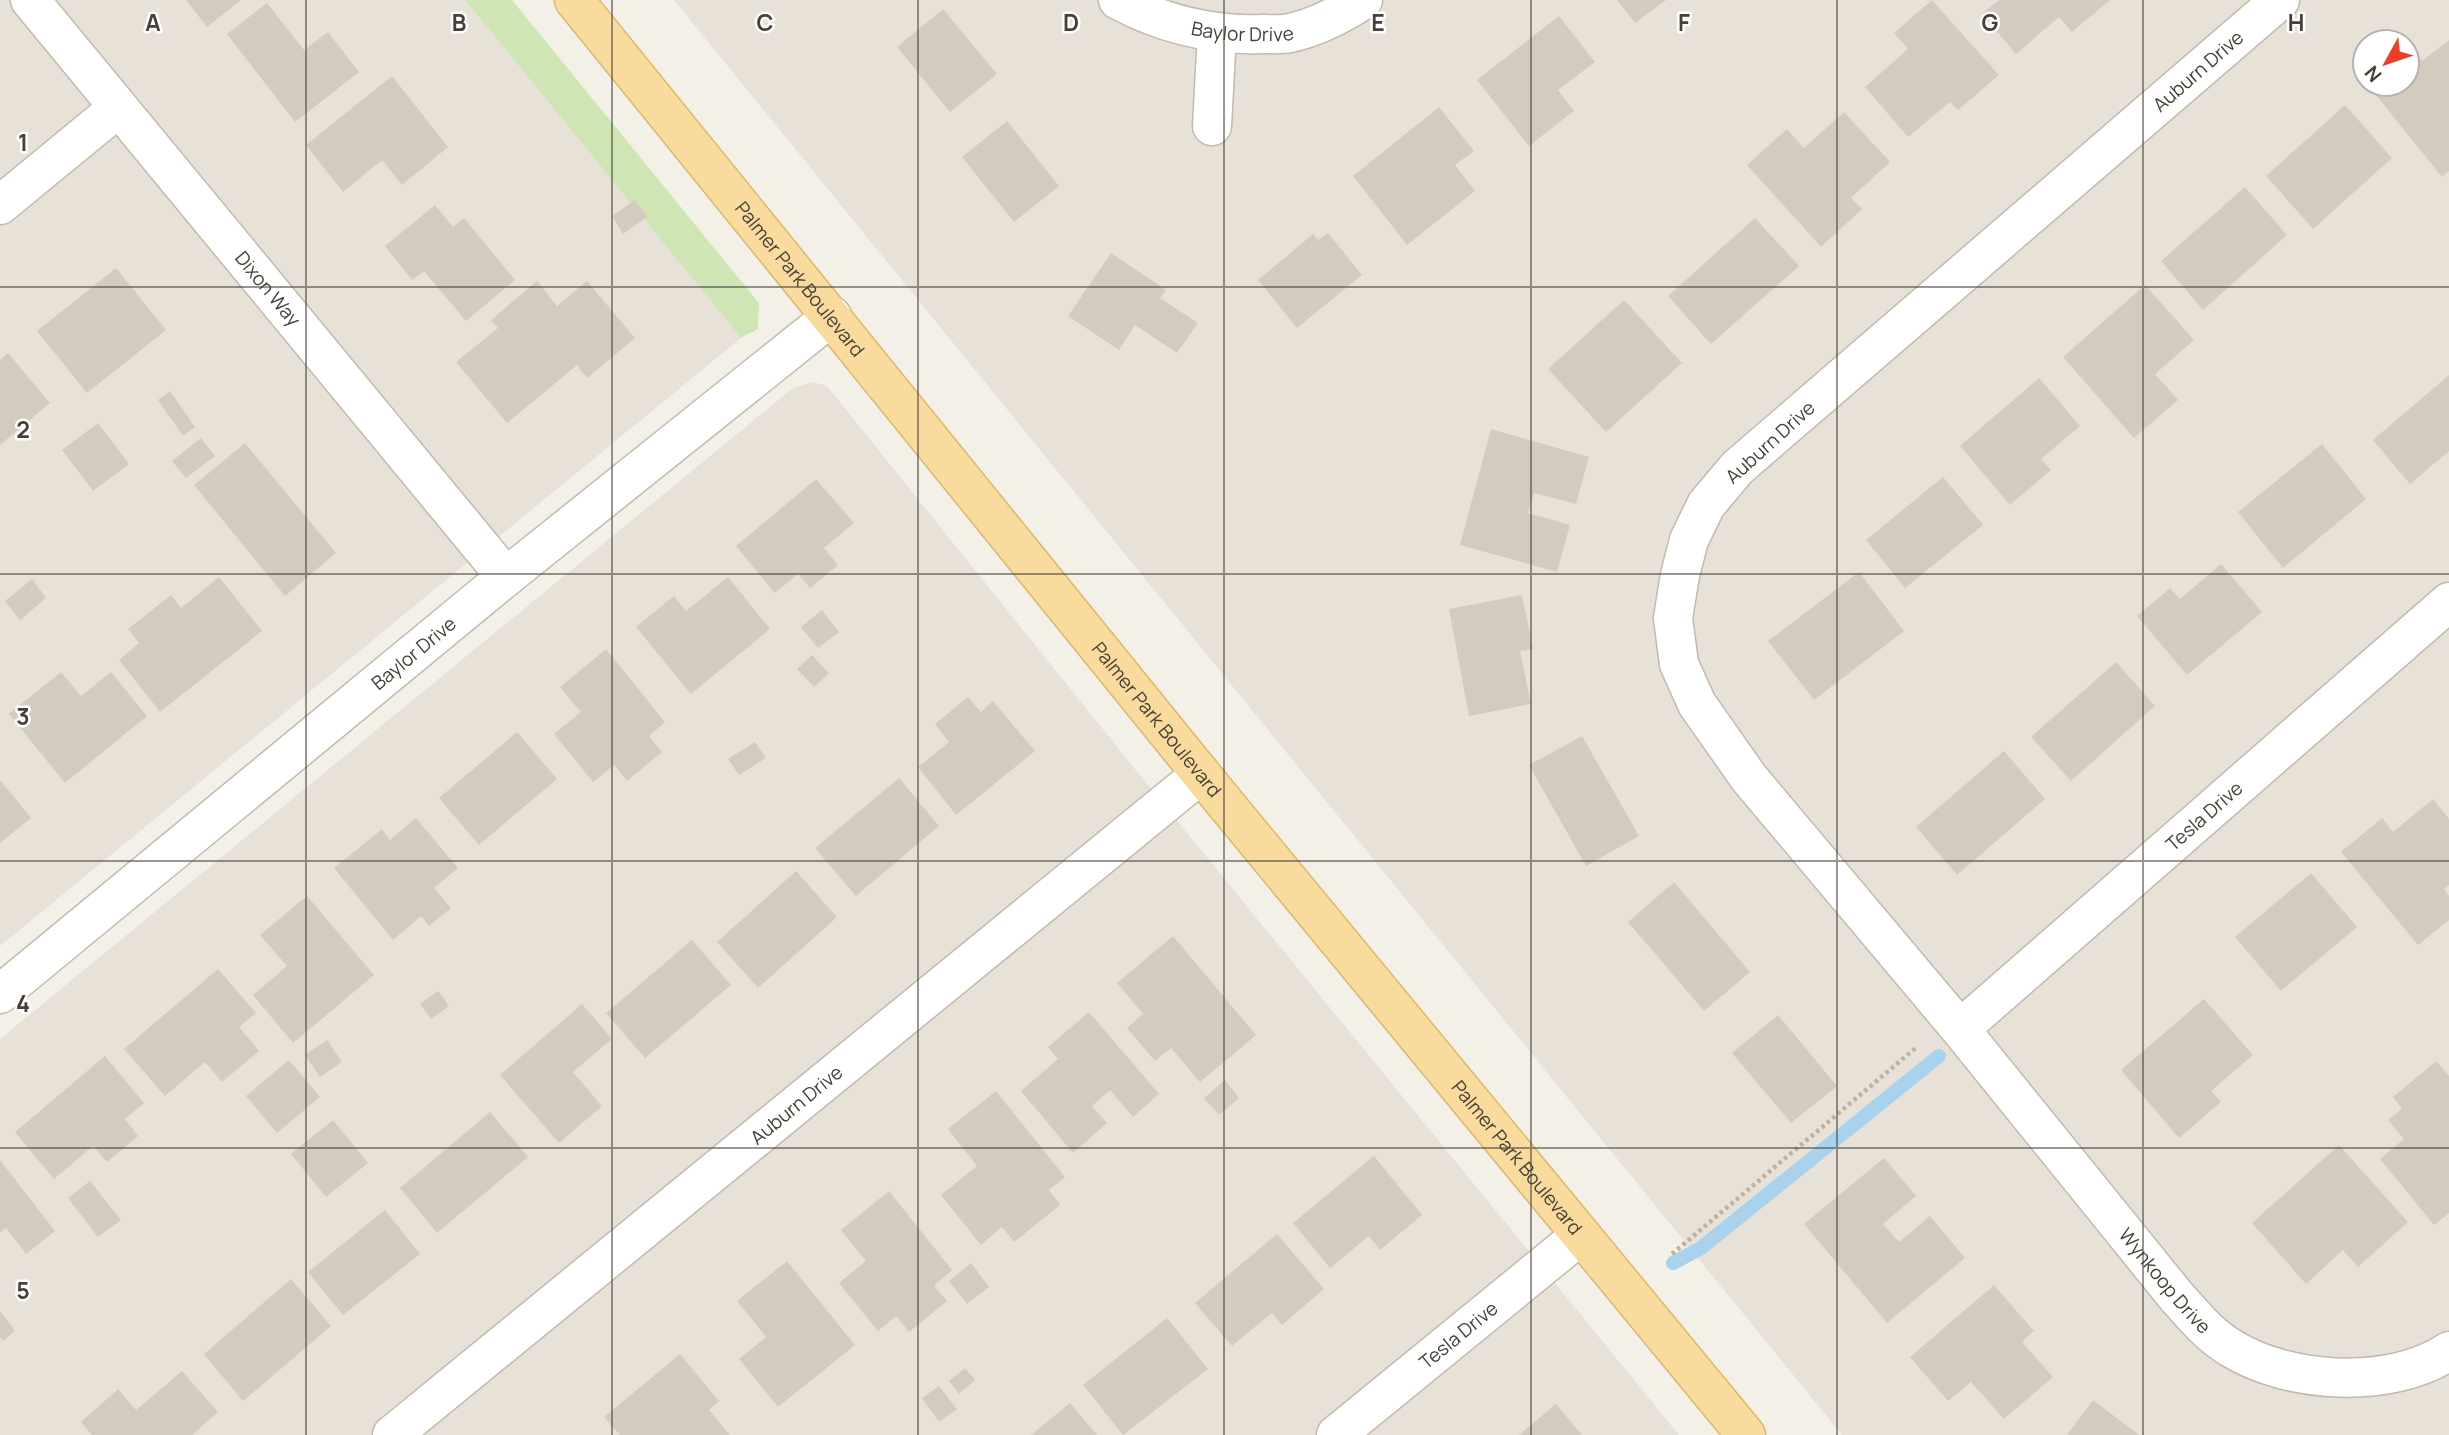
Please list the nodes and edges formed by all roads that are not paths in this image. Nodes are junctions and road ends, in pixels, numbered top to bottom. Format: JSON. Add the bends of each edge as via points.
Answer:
{"nodes":[{"id":1,"x":30,"y":0,"type":"edge"},
{"id":2,"x":574,"y":0,"type":"edge"},
{"id":3,"x":1118,"y":0,"type":"edge"},
{"id":4,"x":1363,"y":0,"type":"edge"},
{"id":5,"x":2280,"y":0,"type":"edge"},
{"id":6,"x":1217,"y":33,"type":"junction"},
{"id":7,"x":118,"y":108,"type":"junction"},
{"id":8,"x":1212,"y":126,"type":"dead end"},
{"id":9,"x":0,"y":205,"type":"edge"},
{"id":10,"x":832,"y":316,"type":"junction"},
{"id":11,"x":506,"y":577,"type":"junction"},
{"id":12,"x":2449,"y":602,"type":"edge"},
{"id":13,"x":1202,"y":774,"type":"junction"},
{"id":14,"x":0,"y":994,"type":"edge"},
{"id":15,"x":1955,"y":1024,"type":"junction"},
{"id":16,"x":1581,"y":1235,"type":"junction"},
{"id":17,"x":2449,"y":1351,"type":"edge"},
{"id":18,"x":392,"y":1435,"type":"edge"},
{"id":19,"x":1336,"y":1435,"type":"edge"},
{"id":20,"x":1746,"y":1435,"type":"edge"}],
"edges":[{"from":1,"to":7,"type":"street","name":"Dixon Way"},
{"from":2,"to":10,"type":"main road","name":"Palmer Park Boulevard"},
{"from":3,"to":6,"type":"street","name":"Baylor Drive","via":[[1145,14]]},
{"from":4,"to":6,"type":"street","name":"Baylor Drive","via":[[1322,23],[1287,34]]},
{"from":5,"to":15,"type":"street","name":"Auburn Drive","via":[[1737,468],[1706,505],[1689,540],[1673,618],[1679,664],[1696,704],[1749,778]]},
{"from":6,"to":8,"type":"street"},
{"from":7,"to":9,"type":"street"},
{"from":7,"to":11,"type":"street","name":"Dixon Way"},
{"from":10,"to":11,"type":"street","name":"Baylor Drive"},
{"from":10,"to":13,"type":"main road","name":"Palmer Park Boulevard"},
{"from":11,"to":14,"type":"street","name":"Baylor Drive"},
{"from":12,"to":15,"type":"street","name":"Tesla Drive"},
{"from":13,"to":16,"type":"main road","name":"Palmer Park Boulevard"},
{"from":13,"to":18,"type":"street","name":"Auburn Drive"},
{"from":15,"to":17,"type":"street","name":"Wynkoop Drive","via":[[2176,1296],[2231,1348],[2316,1378],[2399,1372]]},
{"from":16,"to":19,"type":"street","name":"Tesla Drive"},
{"from":16,"to":20,"type":"main road","name":"Palmer Park Boulevard"}]}
